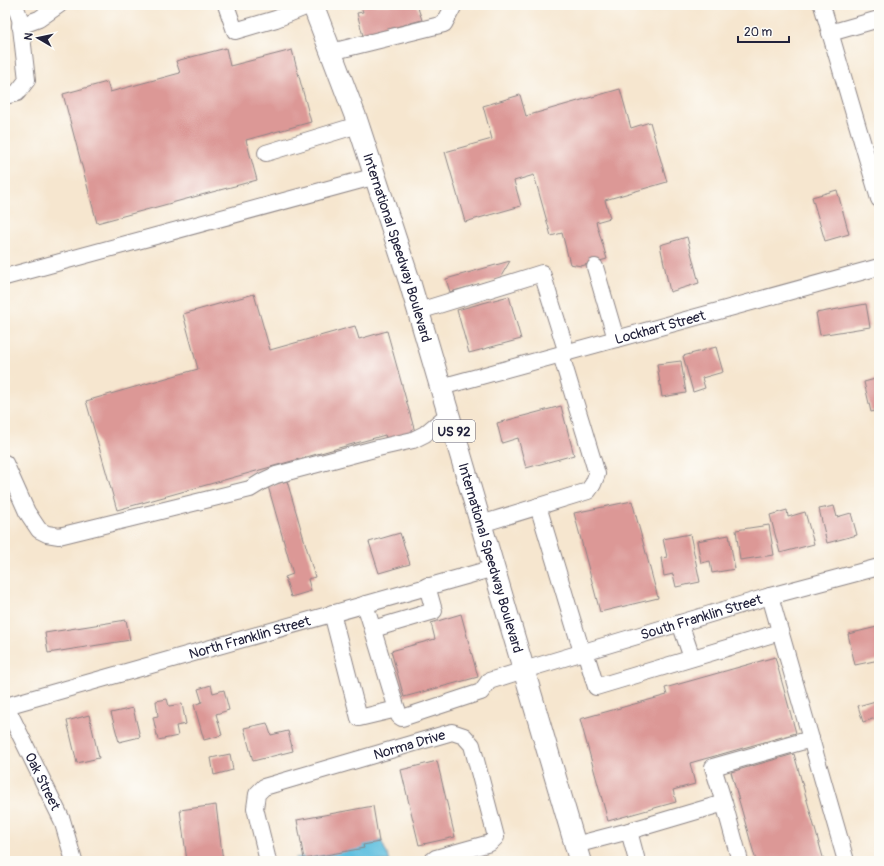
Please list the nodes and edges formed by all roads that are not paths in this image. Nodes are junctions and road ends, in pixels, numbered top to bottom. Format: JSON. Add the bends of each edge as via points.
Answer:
{"nodes":[{"id":1,"x":15,"y":5,"type":"edge"},
{"id":2,"x":59,"y":5,"type":"edge"},
{"id":3,"x":226,"y":5,"type":"edge"},
{"id":4,"x":312,"y":5,"type":"edge"},
{"id":5,"x":453,"y":5,"type":"edge"},
{"id":6,"x":822,"y":5,"type":"edge"},
{"id":7,"x":879,"y":19,"type":"edge"},
{"id":8,"x":20,"y":26,"type":"junction"},
{"id":9,"x":830,"y":33,"type":"junction"},
{"id":10,"x":331,"y":52,"type":"junction"},
{"id":11,"x":5,"y":96,"type":"edge"},
{"id":12,"x":358,"y":125,"type":"junction"},
{"id":13,"x":266,"y":153,"type":"dead end"},
{"id":14,"x":376,"y":176,"type":"junction"},
{"id":15,"x":879,"y":200,"type":"edge"},
{"id":16,"x":879,"y":267,"type":"edge"},
{"id":17,"x":596,"y":268,"type":"dead end"},
{"id":18,"x":5,"y":277,"type":"edge"},
{"id":19,"x":419,"y":311,"type":"junction"},
{"id":20,"x":616,"y":339,"type":"junction"},
{"id":21,"x":564,"y":354,"type":"junction"},
{"id":22,"x":441,"y":388,"type":"junction"},
{"id":23,"x":449,"y":414,"type":"junction"},
{"id":24,"x":5,"y":464,"type":"edge"},
{"id":25,"x":538,"y":506,"type":"junction"},
{"id":26,"x":481,"y":524,"type":"junction"},
{"id":27,"x":879,"y":567,"type":"edge"},
{"id":28,"x":494,"y":568,"type":"junction"},
{"id":29,"x":427,"y":586,"type":"junction"},
{"id":30,"x":770,"y":596,"type":"junction"},
{"id":31,"x":365,"y":604,"type":"junction"},
{"id":32,"x":332,"y":613,"type":"junction"},
{"id":33,"x":680,"y":623,"type":"junction"},
{"id":34,"x":373,"y":629,"type":"junction"},
{"id":35,"x":780,"y":632,"type":"junction"},
{"id":36,"x":584,"y":652,"type":"junction"},
{"id":37,"x":692,"y":658,"type":"junction"},
{"id":38,"x":524,"y":670,"type":"junction"},
{"id":39,"x":6,"y":705,"type":"edge"},
{"id":40,"x":400,"y":713,"type":"junction"},
{"id":41,"x":9,"y":723,"type":"edge"},
{"id":42,"x":811,"y":739,"type":"junction"},
{"id":43,"x":724,"y":803,"type":"junction"},
{"id":44,"x":629,"y":831,"type":"junction"},
{"id":45,"x":578,"y":853,"type":"edge"},
{"id":46,"x":74,"y":861,"type":"edge"},
{"id":47,"x":268,"y":861,"type":"edge"},
{"id":48,"x":432,"y":861,"type":"edge"},
{"id":49,"x":637,"y":861,"type":"edge"},
{"id":50,"x":740,"y":861,"type":"edge"},
{"id":51,"x":846,"y":861,"type":"edge"}],
"edges":[{"from":1,"to":8,"type":"street"},
{"from":2,"to":8,"type":"street","via":[[39,19]]},
{"from":3,"to":4,"type":"street","via":[[234,30],[276,19]]},
{"from":4,"to":10,"type":"main road","name":"International Speedway Boulevard","number":"US 92"},
{"from":5,"to":10,"type":"street","via":[[444,24]]},
{"from":6,"to":9,"type":"street"},
{"from":7,"to":9,"type":"street"},
{"from":8,"to":11,"type":"street","via":[[27,80],[17,93]]},
{"from":9,"to":15,"type":"street"},
{"from":10,"to":12,"type":"main road","name":"International Speedway Boulevard","number":"US 92"},
{"from":12,"to":13,"type":"street"},
{"from":12,"to":14,"type":"main road","name":"International Speedway Boulevard","number":"US 92"},
{"from":14,"to":18,"type":"street"},
{"from":14,"to":19,"type":"main road","name":"International Speedway Boulevard","number":"US 92"},
{"from":16,"to":20,"type":"street","name":"Lockhart Street"},
{"from":17,"to":20,"type":"street"},
{"from":19,"to":21,"type":"street","via":[[542,273]]},
{"from":19,"to":22,"type":"main road","name":"International Speedway Boulevard","number":"US 92"},
{"from":20,"to":21,"type":"street","name":"Lockhart Street"},
{"from":21,"to":22,"type":"street","name":"Lockhart Street"},
{"from":21,"to":25,"type":"street","via":[[597,474],[588,491]]},
{"from":22,"to":23,"type":"main road","name":"International Speedway Boulevard","number":"US 92"},
{"from":23,"to":24,"type":"street","via":[[412,440],[276,475],[250,489],[59,536],[39,530],[27,512]]},
{"from":23,"to":26,"type":"main road","name":"International Speedway Boulevard","number":"US 92"},
{"from":25,"to":26,"type":"street"},
{"from":25,"to":36,"type":"street"},
{"from":26,"to":28,"type":"main road","name":"International Speedway Boulevard","number":"US 92"},
{"from":27,"to":30,"type":"street","name":"South Franklin Street"},
{"from":28,"to":29,"type":"street","name":"North Franklin Street"},
{"from":28,"to":38,"type":"main road","name":"International Speedway Boulevard","number":"US 92"},
{"from":29,"to":31,"type":"street","name":"North Franklin Street"},
{"from":29,"to":34,"type":"street","via":[[434,611]]},
{"from":30,"to":33,"type":"street","name":"South Franklin Street"},
{"from":30,"to":35,"type":"street"},
{"from":31,"to":32,"type":"street","name":"North Franklin Street"},
{"from":31,"to":34,"type":"street"},
{"from":32,"to":39,"type":"street","name":"North Franklin Street"},
{"from":32,"to":40,"type":"street","via":[[359,718]]},
{"from":33,"to":36,"type":"street","name":"South Franklin Street"},
{"from":33,"to":37,"type":"street"},
{"from":34,"to":40,"type":"street"},
{"from":35,"to":37,"type":"street"},
{"from":35,"to":42,"type":"street"},
{"from":36,"to":37,"type":"street","via":[[596,687]]},
{"from":36,"to":38,"type":"street","name":"South Franklin Street"},
{"from":38,"to":40,"type":"street","name":"South Franklin Street","via":[[489,681],[481,692]]},
{"from":38,"to":45,"type":"main road","name":"International Speedway Boulevard","number":"US 92"},
{"from":39,"to":41,"type":"street","name":"Oak Street"},
{"from":41,"to":46,"type":"street","name":"Oak Street","via":[[62,820]]},
{"from":42,"to":43,"type":"street","via":[[713,767]]},
{"from":42,"to":51,"type":"street"},
{"from":43,"to":44,"type":"street"},
{"from":43,"to":50,"type":"street"},
{"from":44,"to":45,"type":"street"},
{"from":44,"to":49,"type":"street"},
{"from":47,"to":48,"type":"street","name":"Norma Drive","via":[[255,808],[257,794],[264,787],[452,732],[464,736],[472,745],[496,837],[490,843]]}]}
